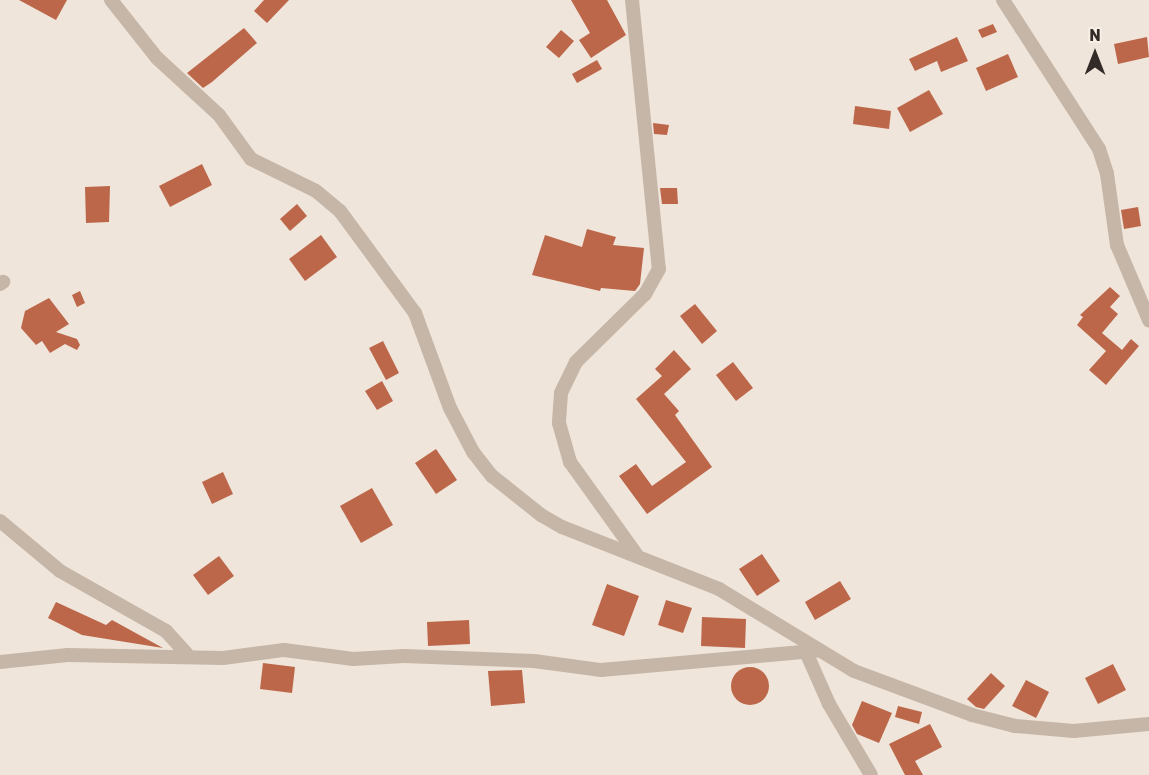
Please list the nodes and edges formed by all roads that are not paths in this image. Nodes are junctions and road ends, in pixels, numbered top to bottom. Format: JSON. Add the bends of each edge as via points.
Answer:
{"nodes":[{"id":1,"x":111,"y":0,"type":"edge"},
{"id":2,"x":632,"y":0,"type":"edge"},
{"id":3,"x":1003,"y":0,"type":"edge"},
{"id":4,"x":1149,"y":320,"type":"edge"},
{"id":5,"x":0,"y":521,"type":"edge"},
{"id":6,"x":636,"y":554,"type":"junction"},
{"id":7,"x":811,"y":652,"type":"junction"},
{"id":8,"x":187,"y":654,"type":"junction"},
{"id":9,"x":0,"y":662,"type":"edge"},
{"id":10,"x":1149,"y":724,"type":"edge"},
{"id":11,"x":871,"y":775,"type":"edge"}],
"edges":[{"from":1,"to":6,"type":"street","via":[[157,58],[219,115],[251,159],[316,191],[353,227],[415,313],[459,430],[492,476],[562,526]]},
{"from":2,"to":6,"type":"street","via":[[659,269],[652,286],[591,345],[572,370],[561,393],[559,423],[570,462]]},
{"from":3,"to":4,"type":"street","via":[[1099,149],[1107,174],[1117,245]]},
{"from":5,"to":8,"type":"street","via":[[60,571],[166,631]]},
{"from":6,"to":7,"type":"street","via":[[729,594]]},
{"from":7,"to":8,"type":"street","via":[[601,670],[534,661],[404,656],[353,659],[284,650],[223,658]]},
{"from":7,"to":10,"type":"street","via":[[900,689],[1015,726],[1074,731]]},
{"from":7,"to":11,"type":"street","via":[[829,704]]},
{"from":8,"to":9,"type":"street","via":[[68,655]]}]}
